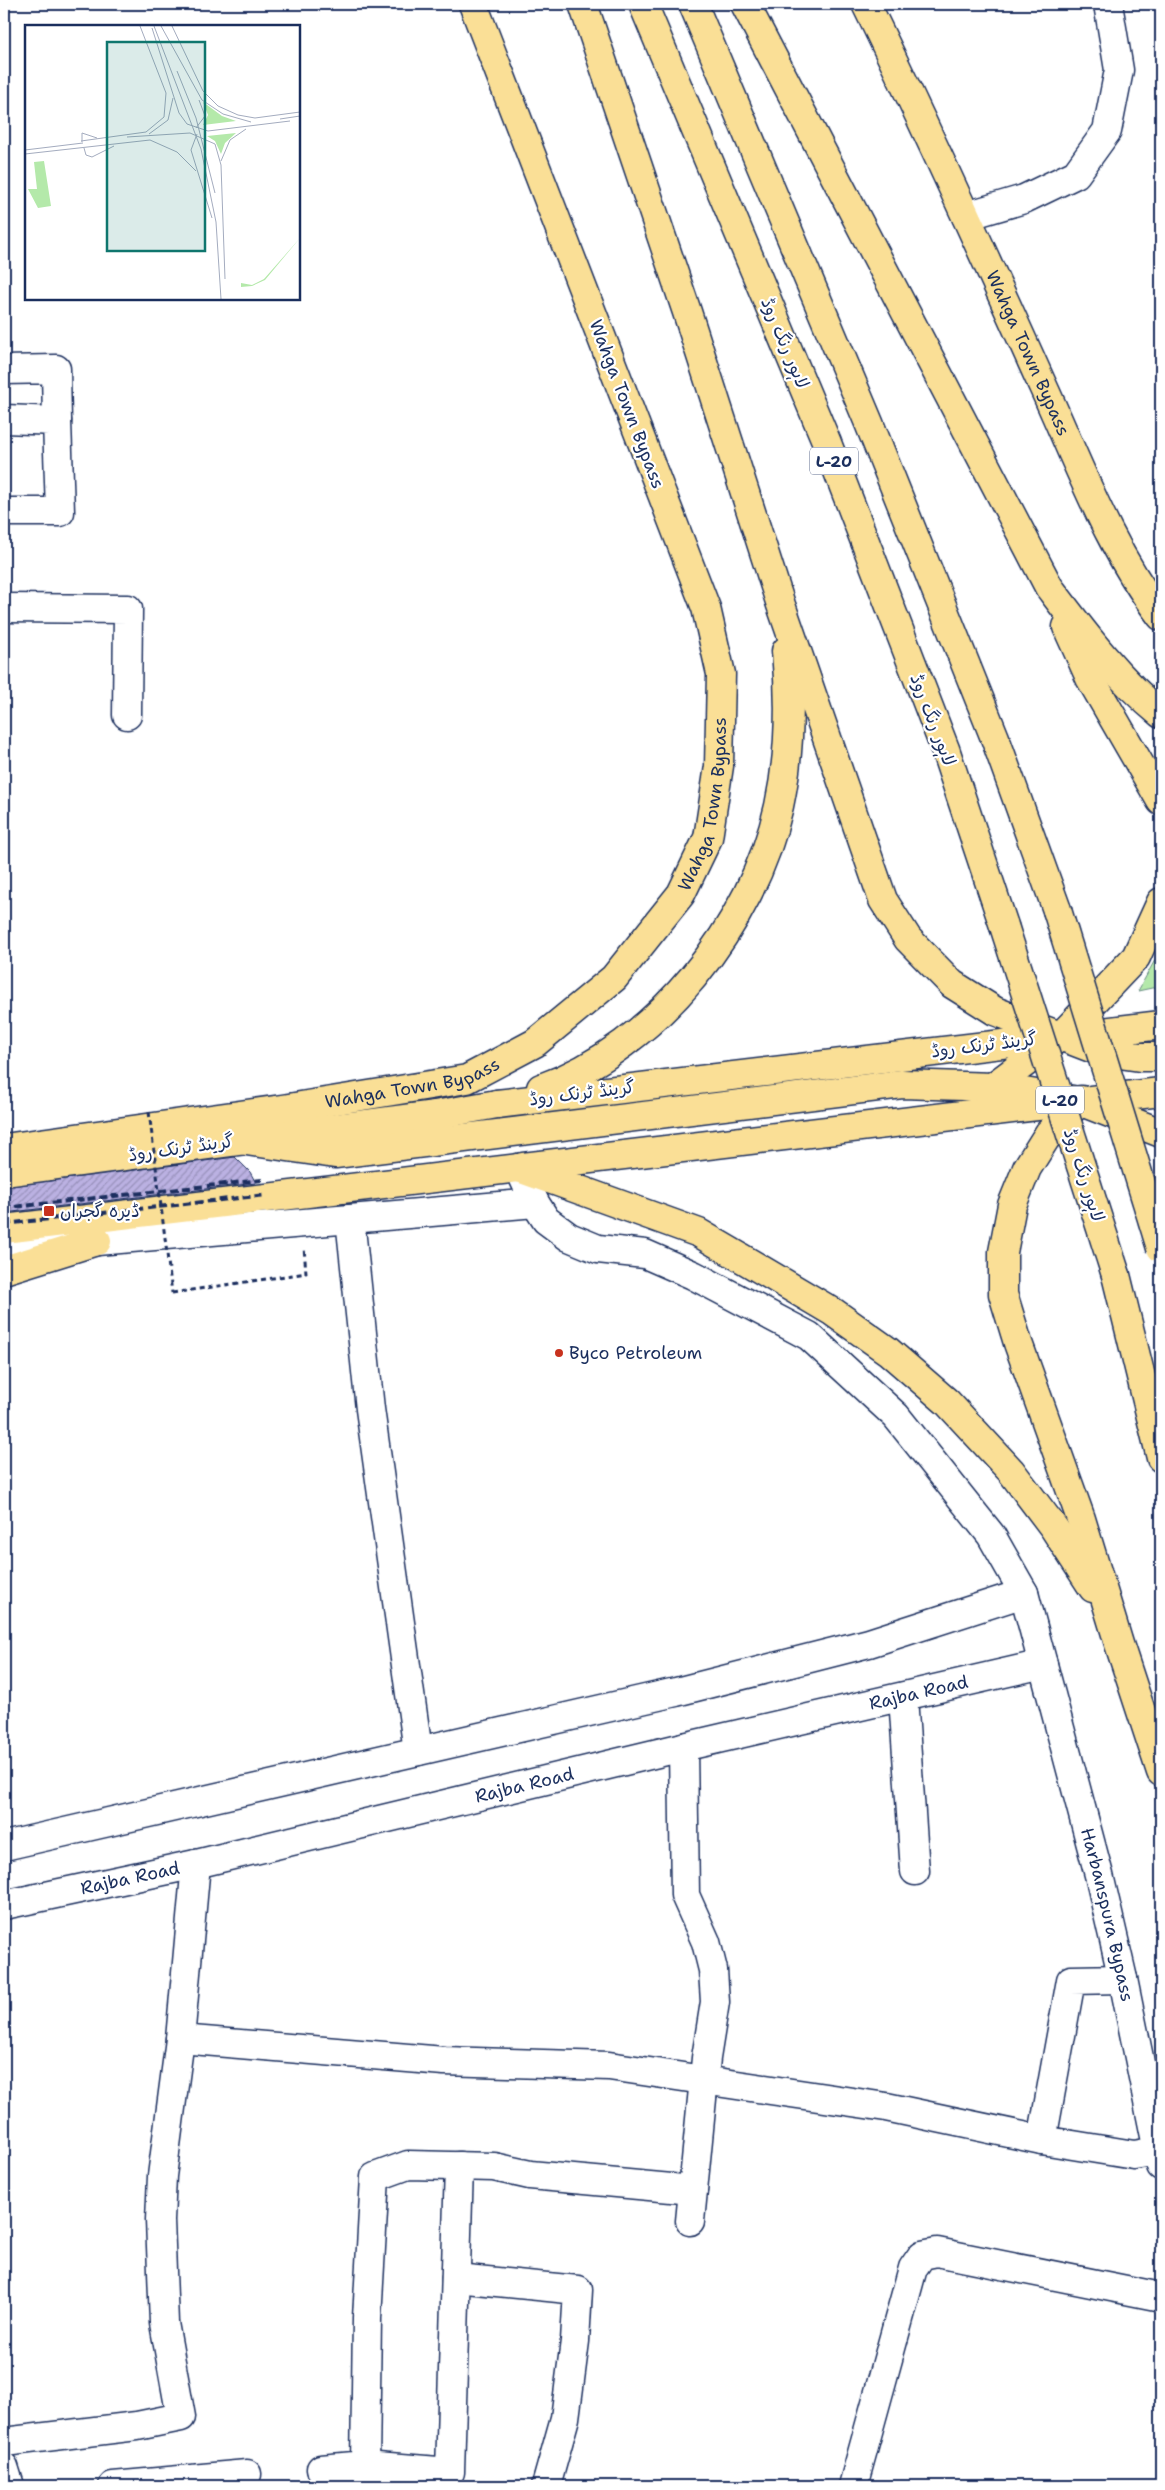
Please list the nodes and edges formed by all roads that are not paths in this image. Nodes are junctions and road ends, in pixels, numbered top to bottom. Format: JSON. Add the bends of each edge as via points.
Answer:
{"nodes":[{"id":1,"x":473,"y":4,"type":"edge"},
{"id":2,"x":583,"y":4,"type":"edge"},
{"id":3,"x":642,"y":4,"type":"edge"},
{"id":4,"x":693,"y":4,"type":"edge"},
{"id":5,"x":745,"y":4,"type":"edge"},
{"id":6,"x":866,"y":4,"type":"edge"},
{"id":7,"x":1108,"y":4,"type":"edge"},
{"id":8,"x":966,"y":216,"type":"junction"},
{"id":9,"x":4,"y":370,"type":"edge"},
{"id":10,"x":4,"y":419,"type":"edge"},
{"id":11,"x":57,"y":421,"type":"junction"},
{"id":12,"x":4,"y":512,"type":"edge"},
{"id":13,"x":1049,"y":587,"type":"junction"},
{"id":14,"x":781,"y":605,"type":"junction"},
{"id":15,"x":4,"y":608,"type":"edge"},
{"id":16,"x":1161,"y":616,"type":"edge"},
{"id":17,"x":1161,"y":714,"type":"edge"},
{"id":18,"x":127,"y":715,"type":"dead end"},
{"id":19,"x":1161,"y":801,"type":"edge"},
{"id":20,"x":1161,"y":902,"type":"edge"},
{"id":21,"x":1161,"y":1024,"type":"edge"},
{"id":22,"x":1062,"y":1035,"type":"junction"},
{"id":23,"x":1154,"y":1053,"type":"edge"},
{"id":24,"x":467,"y":1079,"type":"junction"},
{"id":25,"x":994,"y":1087,"type":"junction"},
{"id":26,"x":1161,"y":1092,"type":"edge"},
{"id":27,"x":1079,"y":1102,"type":"junction"},
{"id":28,"x":498,"y":1104,"type":"junction"},
{"id":29,"x":435,"y":1115,"type":"junction"},
{"id":30,"x":944,"y":1116,"type":"junction"},
{"id":31,"x":1161,"y":1133,"type":"edge"},
{"id":32,"x":240,"y":1140,"type":"junction"},
{"id":33,"x":4,"y":1148,"type":"edge"},
{"id":34,"x":518,"y":1168,"type":"junction"},
{"id":35,"x":4,"y":1172,"type":"edge"},
{"id":36,"x":535,"y":1203,"type":"junction"},
{"id":37,"x":350,"y":1219,"type":"junction"},
{"id":38,"x":4,"y":1229,"type":"edge"},
{"id":39,"x":98,"y":1241,"type":"junction"},
{"id":40,"x":1161,"y":1248,"type":"edge"},
{"id":41,"x":4,"y":1253,"type":"edge"},
{"id":42,"x":4,"y":1270,"type":"edge"},
{"id":43,"x":1161,"y":1458,"type":"edge"},
{"id":44,"x":1024,"y":1593,"type":"junction"},
{"id":45,"x":1110,"y":1615,"type":"junction"},
{"id":46,"x":1043,"y":1664,"type":"junction"},
{"id":47,"x":903,"y":1697,"type":"junction"},
{"id":48,"x":683,"y":1747,"type":"junction"},
{"id":49,"x":418,"y":1751,"type":"junction"},
{"id":50,"x":1161,"y":1772,"type":"edge"},
{"id":51,"x":4,"y":1846,"type":"edge"},
{"id":52,"x":196,"y":1864,"type":"junction"},
{"id":53,"x":916,"y":1871,"type":"dead end"},
{"id":54,"x":4,"y":1905,"type":"edge"},
{"id":55,"x":1123,"y":1979,"type":"junction"},
{"id":56,"x":180,"y":2039,"type":"junction"},
{"id":57,"x":704,"y":2079,"type":"junction"},
{"id":58,"x":1042,"y":2140,"type":"junction"},
{"id":59,"x":1160,"y":2158,"type":"edge"},
{"id":60,"x":459,"y":2166,"type":"junction"},
{"id":61,"x":693,"y":2190,"type":"junction"},
{"id":62,"x":690,"y":2221,"type":"dead end"},
{"id":63,"x":456,"y":2278,"type":"junction"},
{"id":64,"x":1161,"y":2297,"type":"edge"},
{"id":65,"x":4,"y":2442,"type":"edge"},
{"id":66,"x":365,"y":2465,"type":"junction"},
{"id":67,"x":4,"y":2467,"type":"edge"},
{"id":68,"x":321,"y":2469,"type":"dead end"},
{"id":69,"x":247,"y":2474,"type":"dead end"},
{"id":70,"x":10,"y":2486,"type":"edge"},
{"id":71,"x":113,"y":2486,"type":"edge"},
{"id":72,"x":546,"y":2486,"type":"edge"},
{"id":73,"x":853,"y":2486,"type":"edge"}],
"edges":[{"from":1,"to":24,"type":"main road","name":"Wahga Town Bypass","via":[[706,608],[721,674],[719,766],[708,838],[681,894],[614,978],[535,1043]]},
{"from":2,"to":14,"type":"main road"},
{"from":3,"to":43,"type":"main road","name":"لاہور رنگ روڈ","number":"L-20","bridge":true,"via":[[827,442],[945,749],[1116,1275]]},
{"from":4,"to":40,"type":"main road","number":"L-20","bridge":true,"via":[[996,738],[1056,910]]},
{"from":5,"to":13,"type":"main road"},
{"from":6,"to":8,"type":"main road","name":"Wahga Town Bypass"},
{"from":7,"to":8,"type":"street","via":[[1119,70],[1107,131],[1076,174],[1024,199]]},
{"from":8,"to":16,"type":"main road","name":"Wahga Town Bypass","via":[[1106,523],[1140,588]]},
{"from":9,"to":11,"type":"street","via":[[56,369]]},
{"from":10,"to":11,"type":"street"},
{"from":11,"to":12,"type":"street","via":[[60,512]]},
{"from":13,"to":17,"type":"main road","via":[[1087,638],[1134,692]]},
{"from":13,"to":19,"type":"main road","via":[[1090,678]]},
{"from":14,"to":22,"type":"main road","via":[[883,900],[903,931],[952,984],[995,1010]]},
{"from":14,"to":28,"type":"main road","via":[[790,729],[779,807],[759,869],[726,933],[680,993],[634,1036],[572,1077]]},
{"from":15,"to":18,"type":"street","via":[[128,609]]},
{"from":20,"to":22,"type":"main road","via":[[1136,957]]},
{"from":21,"to":22,"type":"main road","name":"گرینڈ ٹرنک روڈ"},
{"from":22,"to":23,"type":"main road","via":[[1099,1051]]},
{"from":22,"to":25,"type":"main road"},
{"from":22,"to":28,"type":"main road","name":"گرینڈ ٹرنک روڈ"},
{"from":23,"to":27,"type":"main road","via":[[1111,1074]]},
{"from":24,"to":29,"type":"main road"},
{"from":24,"to":33,"type":"main road","name":"Wahga Town Bypass"},
{"from":25,"to":27,"type":"main road"},
{"from":25,"to":30,"type":"main road"},
{"from":25,"to":32,"type":"main road","via":[[902,1084],[335,1154]]},
{"from":26,"to":27,"type":"main road"},
{"from":27,"to":30,"type":"main road"},
{"from":27,"to":31,"type":"main road"},
{"from":27,"to":45,"type":"main road","via":[[1049,1133],[1027,1168],[1012,1205],[1003,1252],[1003,1294],[1081,1519]]},
{"from":28,"to":29,"type":"main road","name":"گرینڈ ٹرنک روڈ"},
{"from":29,"to":32,"type":"main road","name":"گرینڈ ٹرنک روڈ"},
{"from":30,"to":34,"type":"main road"},
{"from":32,"to":35,"type":"main road","name":"گرینڈ ٹرنک روڈ"},
{"from":34,"to":36,"type":"street","name":"Harbanspura Bypass"},
{"from":34,"to":38,"type":"main road"},
{"from":34,"to":45,"type":"main road","via":[[699,1233],[833,1312],[888,1351],[947,1402],[1011,1471],[1054,1528]]},
{"from":36,"to":37,"type":"street"},
{"from":36,"to":44,"type":"street","name":"Harbanspura Bypass","via":[[546,1220],[582,1244],[645,1254],[693,1275],[809,1336],[896,1416],[991,1535]]},
{"from":37,"to":39,"type":"street"},
{"from":37,"to":49,"type":"street","via":[[370,1409]]},
{"from":39,"to":41,"type":"street"},
{"from":39,"to":42,"type":"main road"},
{"from":44,"to":46,"type":"street","name":"Harbanspura Bypass"},
{"from":44,"to":49,"type":"street","via":[[869,1643],[676,1692]]},
{"from":45,"to":50,"type":"main road"},
{"from":46,"to":47,"type":"street","name":"Rajba Road"},
{"from":46,"to":55,"type":"street","name":"Harbanspura Bypass","via":[[1099,1874]]},
{"from":47,"to":48,"type":"street","name":"Rajba Road"},
{"from":47,"to":53,"type":"street"},
{"from":48,"to":52,"type":"street","name":"Rajba Road"},
{"from":48,"to":57,"type":"street","via":[[685,1895],[706,1942],[713,1970],[715,2002]]},
{"from":49,"to":51,"type":"street"},
{"from":52,"to":54,"type":"street","name":"Rajba Road"},
{"from":52,"to":56,"type":"street"},
{"from":55,"to":58,"type":"street","via":[[1071,1980]]},
{"from":55,"to":59,"type":"street","name":"Harbanspura Bypass"},
{"from":56,"to":57,"type":"street","via":[[444,2061],[609,2066]]},
{"from":56,"to":65,"type":"street","via":[[162,2176],[160,2220],[164,2323],[182,2417],[138,2426]]},
{"from":57,"to":58,"type":"street","via":[[886,2107]]},
{"from":57,"to":61,"type":"street"},
{"from":58,"to":59,"type":"street"},
{"from":60,"to":61,"type":"street","via":[[494,2167],[530,2175]]},
{"from":60,"to":63,"type":"street"},
{"from":60,"to":66,"type":"street","via":[[408,2165],[375,2177],[367,2318]]},
{"from":61,"to":62,"type":"street"},
{"from":63,"to":66,"type":"street","via":[[450,2472]]},
{"from":63,"to":72,"type":"street","via":[[578,2290],[565,2418]]},
{"from":64,"to":73,"type":"street","via":[[937,2252],[922,2254],[913,2268]]},
{"from":66,"to":68,"type":"street"},
{"from":67,"to":70,"type":"street"},
{"from":69,"to":71,"type":"street"}]}
